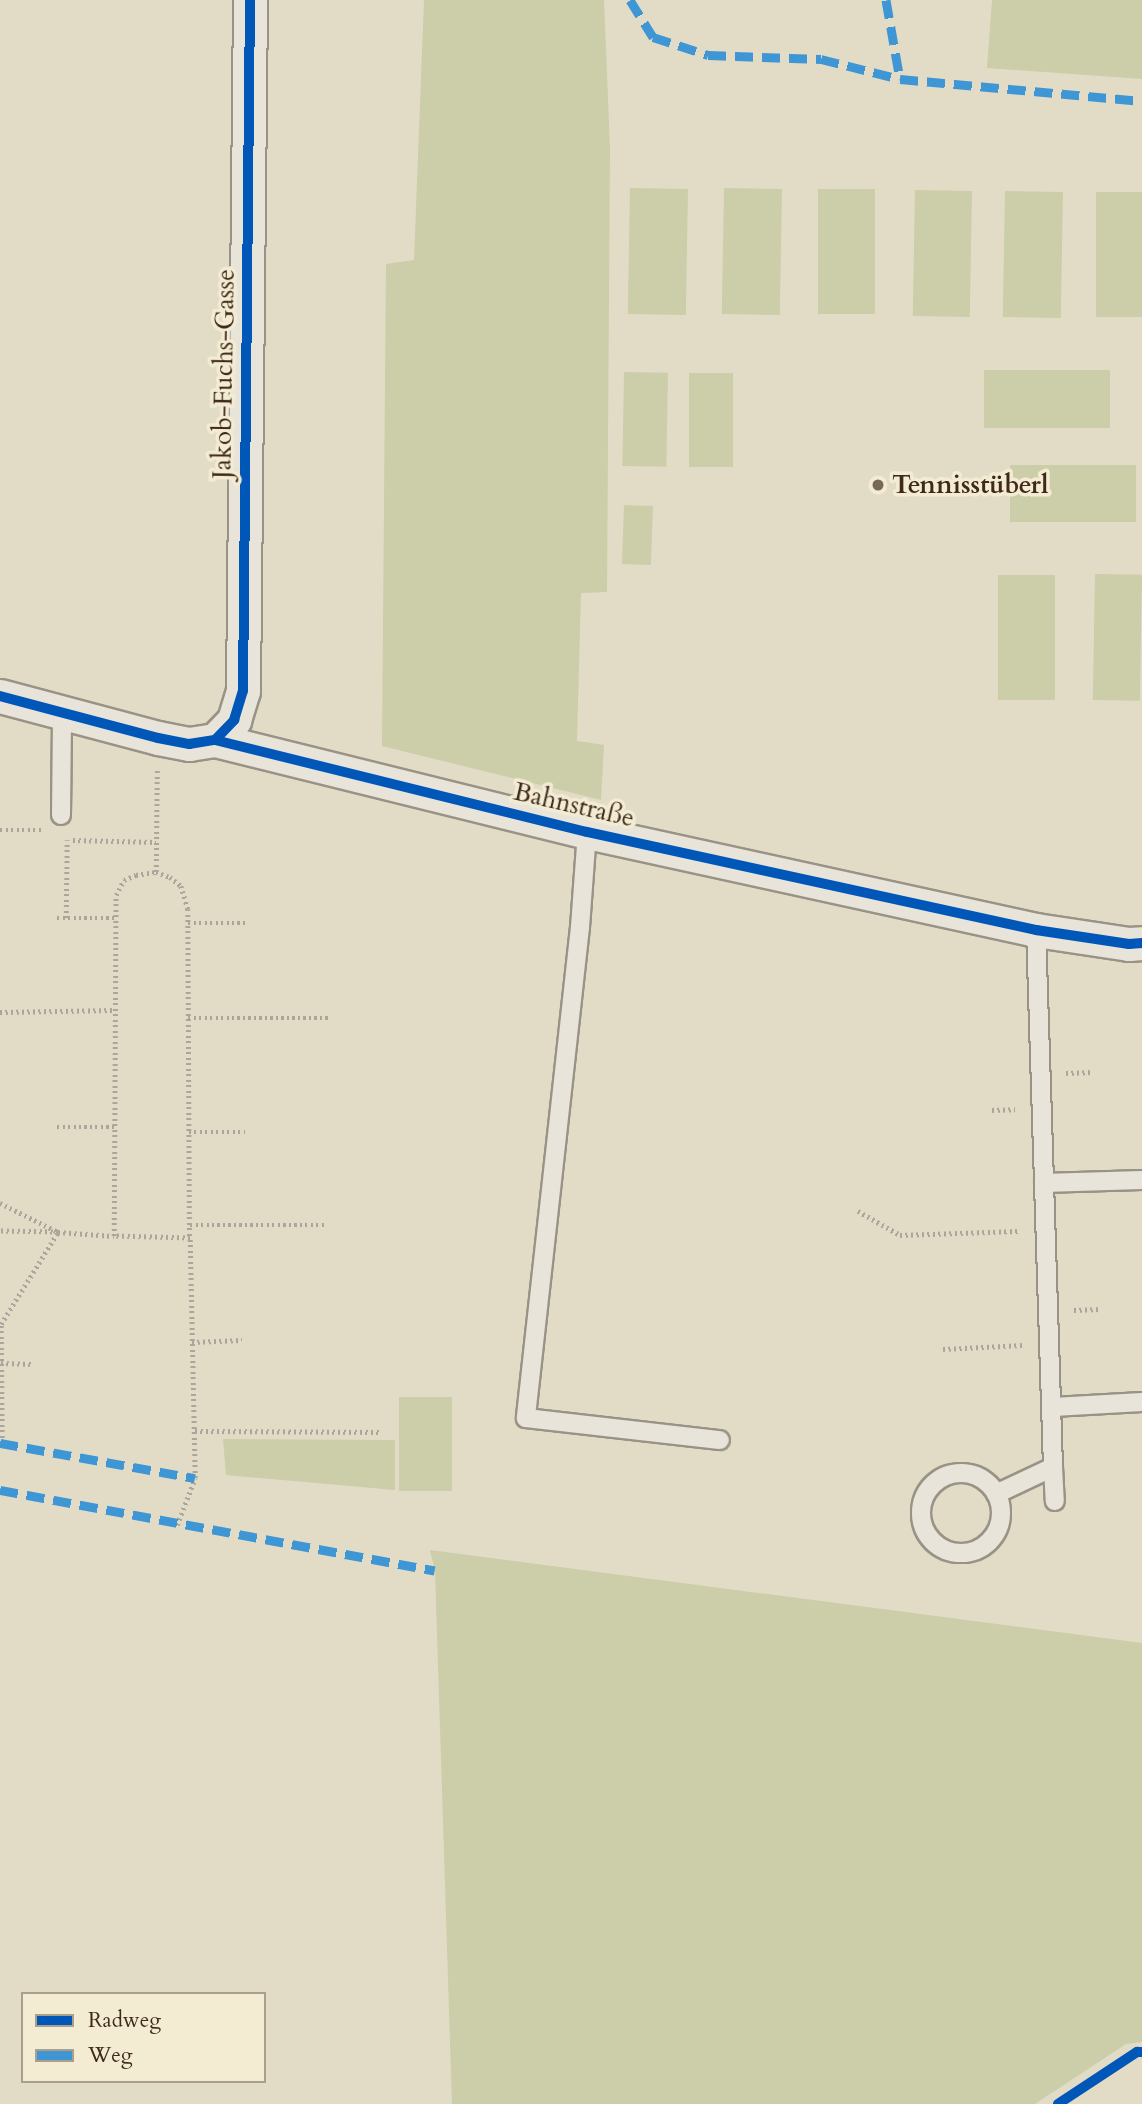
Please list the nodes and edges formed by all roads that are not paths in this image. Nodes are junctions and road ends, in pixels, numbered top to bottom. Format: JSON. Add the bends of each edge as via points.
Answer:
{"nodes":[{"id":1,"x":250,"y":0,"type":"edge"},
{"id":2,"x":0,"y":696,"type":"edge"},
{"id":3,"x":62,"y":711,"type":"junction"},
{"id":4,"x":215,"y":740,"type":"junction"},
{"id":5,"x":61,"y":815,"type":"dead end"},
{"id":6,"x":607,"y":831,"type":"junction"},
{"id":7,"x":1036,"y":930,"type":"junction"},
{"id":8,"x":1142,"y":943,"type":"edge"},
{"id":9,"x":1142,"y":1180,"type":"edge"},
{"id":10,"x":1044,"y":1183,"type":"junction"},
{"id":11,"x":1142,"y":1402,"type":"edge"},
{"id":12,"x":1053,"y":1407,"type":"junction"},
{"id":13,"x":720,"y":1440,"type":"dead end"},
{"id":14,"x":1053,"y":1467,"type":"junction"},
{"id":15,"x":996,"y":1494,"type":"junction"},
{"id":16,"x":1055,"y":1501,"type":"dead end"}],
"edges":[{"from":1,"to":4,"type":"street","name":"Jakob-Fuchs-Gasse","via":[[243,691],[233,720]]},
{"from":2,"to":3,"type":"street","name":"Bahnstraße"},
{"from":3,"to":4,"type":"street","name":"Bahnstraße","via":[[189,744]]},
{"from":3,"to":5,"type":"lane"},
{"from":4,"to":6,"type":"street","name":"Bahnstraße"},
{"from":6,"to":7,"type":"street","name":"Bahnstraße","via":[[919,894]]},
{"from":6,"to":13,"type":"lane","via":[[580,927],[526,1418]]},
{"from":7,"to":8,"type":"street","name":"Bahnstraße"},
{"from":7,"to":10,"type":"lane"},
{"from":9,"to":10,"type":"lane"},
{"from":10,"to":12,"type":"lane"},
{"from":11,"to":12,"type":"lane"},
{"from":12,"to":14,"type":"lane"},
{"from":14,"to":15,"type":"lane"},
{"from":14,"to":16,"type":"lane"},
{"from":15,"to":15,"type":"lane","via":[[974,1475],[945,1476],[933,1484],[920,1508],[925,1533],[946,1551],[976,1550],[996,1532],[1000,1507]]}]}
